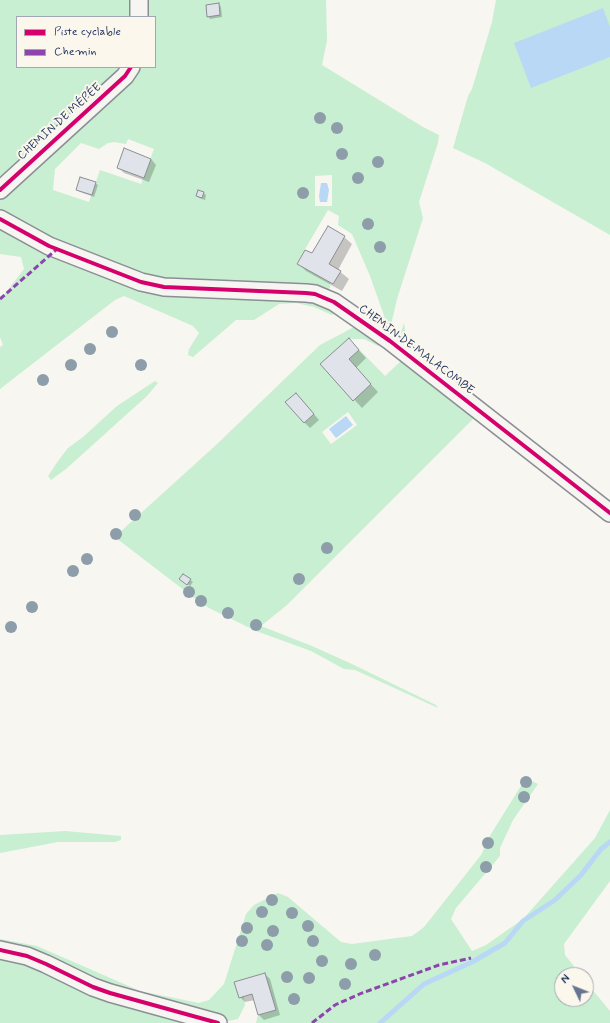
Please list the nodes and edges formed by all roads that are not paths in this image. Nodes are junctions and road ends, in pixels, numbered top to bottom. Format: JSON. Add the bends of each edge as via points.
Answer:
{"nodes":[{"id":1,"x":139,"y":0,"type":"edge"},
{"id":2,"x":139,"y":16,"type":"edge"},
{"id":3,"x":131,"y":68,"type":"edge"},
{"id":4,"x":0,"y":190,"type":"edge"},
{"id":5,"x":0,"y":220,"type":"edge"},
{"id":6,"x":610,"y":513,"type":"edge"},
{"id":7,"x":0,"y":950,"type":"edge"},
{"id":8,"x":218,"y":1023,"type":"edge"}],
"edges":[{"from":1,"to":2,"type":"street"},
{"from":3,"to":4,"type":"street","name":"CHEMIN DE MÉPÉE"},
{"from":5,"to":6,"type":"street","name":"CHEMIN DE MALACOMBE","via":[[48,246],[141,282],[164,287],[306,293],[334,302],[390,341]]},
{"from":7,"to":8,"type":"street","via":[[27,956],[99,989]]}]}
